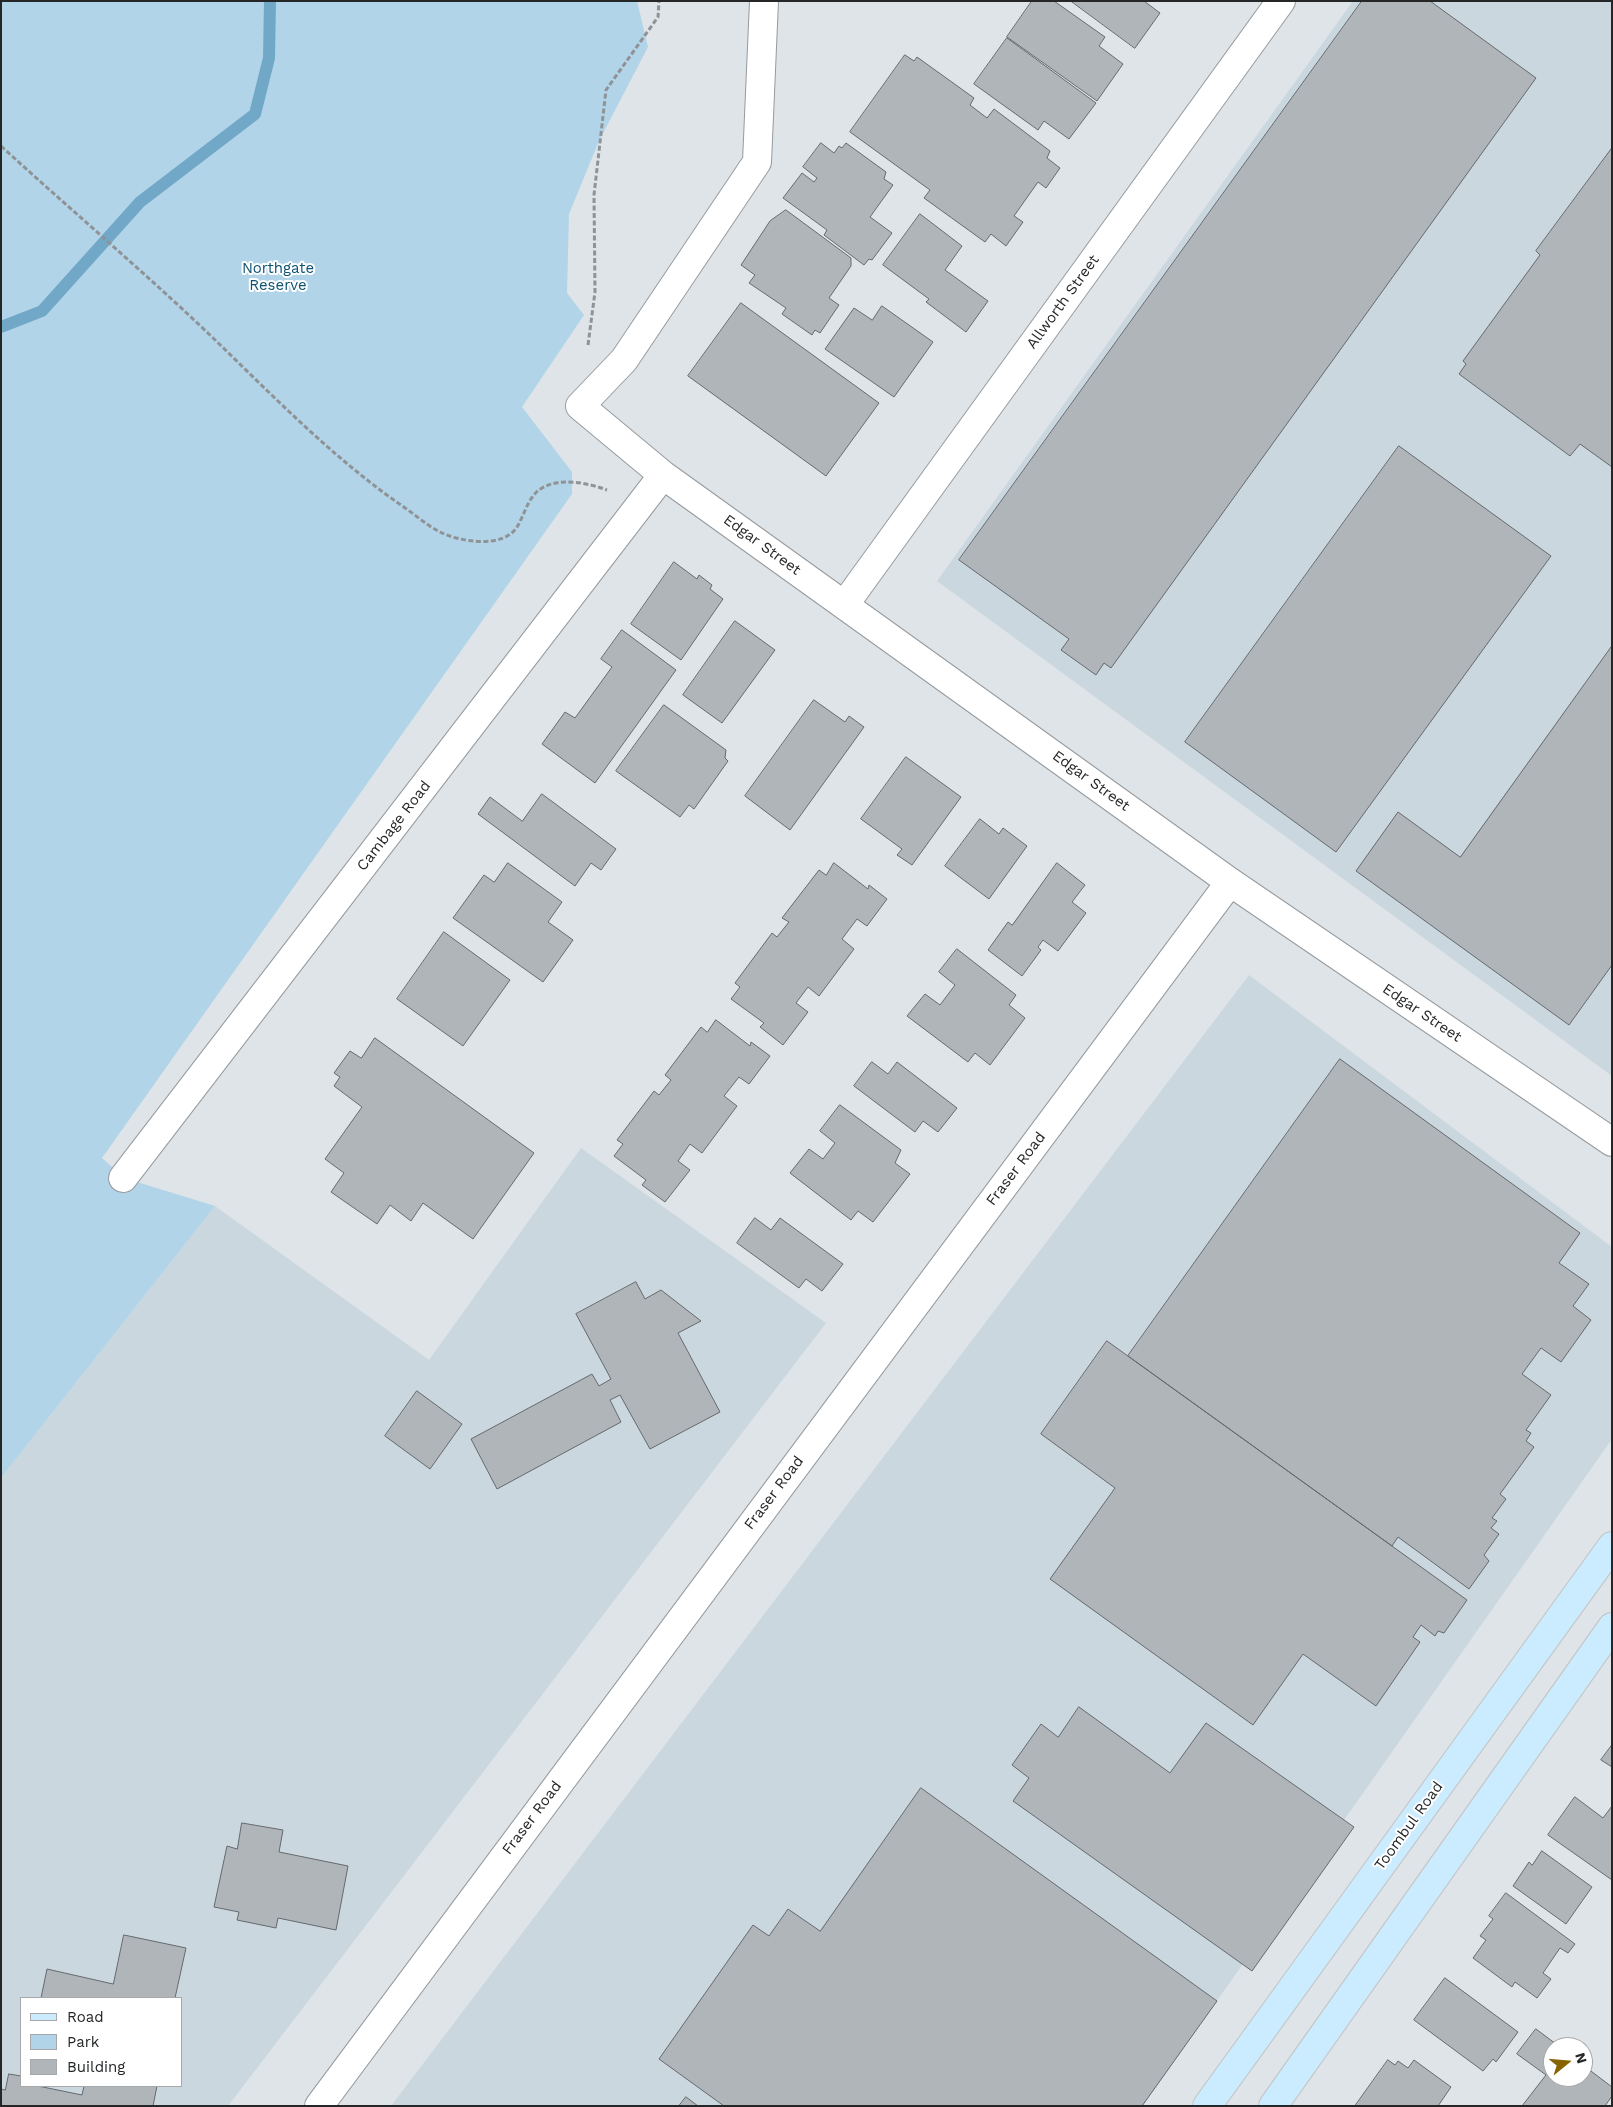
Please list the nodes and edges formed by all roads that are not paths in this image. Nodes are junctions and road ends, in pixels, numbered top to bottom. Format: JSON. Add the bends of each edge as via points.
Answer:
{"nodes":[{"id":1,"x":764,"y":1,"type":"edge"},
{"id":2,"x":1281,"y":1,"type":"edge"},
{"id":3,"x":663,"y":474,"type":"junction"},
{"id":4,"x":845,"y":604,"type":"junction"},
{"id":5,"x":1230,"y":882,"type":"junction"},
{"id":6,"x":1612,"y":1142,"type":"edge"},
{"id":7,"x":124,"y":1178,"type":"dead end"},
{"id":8,"x":1612,"y":1546,"type":"edge"},
{"id":9,"x":1612,"y":1627,"type":"edge"},
{"id":10,"x":318,"y":2106,"type":"edge"},
{"id":11,"x":1207,"y":2106,"type":"edge"},
{"id":12,"x":1273,"y":2106,"type":"edge"}],
"edges":[{"from":1,"to":3,"type":"street","name":"Edgar Street","via":[[757,162],[624,360],[580,406]]},
{"from":2,"to":4,"type":"street","name":"Allworth Street"},
{"from":3,"to":4,"type":"street","name":"Edgar Street"},
{"from":3,"to":7,"type":"street","name":"Cambage Road"},
{"from":4,"to":5,"type":"street","name":"Edgar Street"},
{"from":5,"to":6,"type":"street","name":"Edgar Street"},
{"from":5,"to":10,"type":"street","name":"Fraser Road"},
{"from":8,"to":11,"type":"main road","name":"Toombul Road"},
{"from":9,"to":12,"type":"main road"}]}
